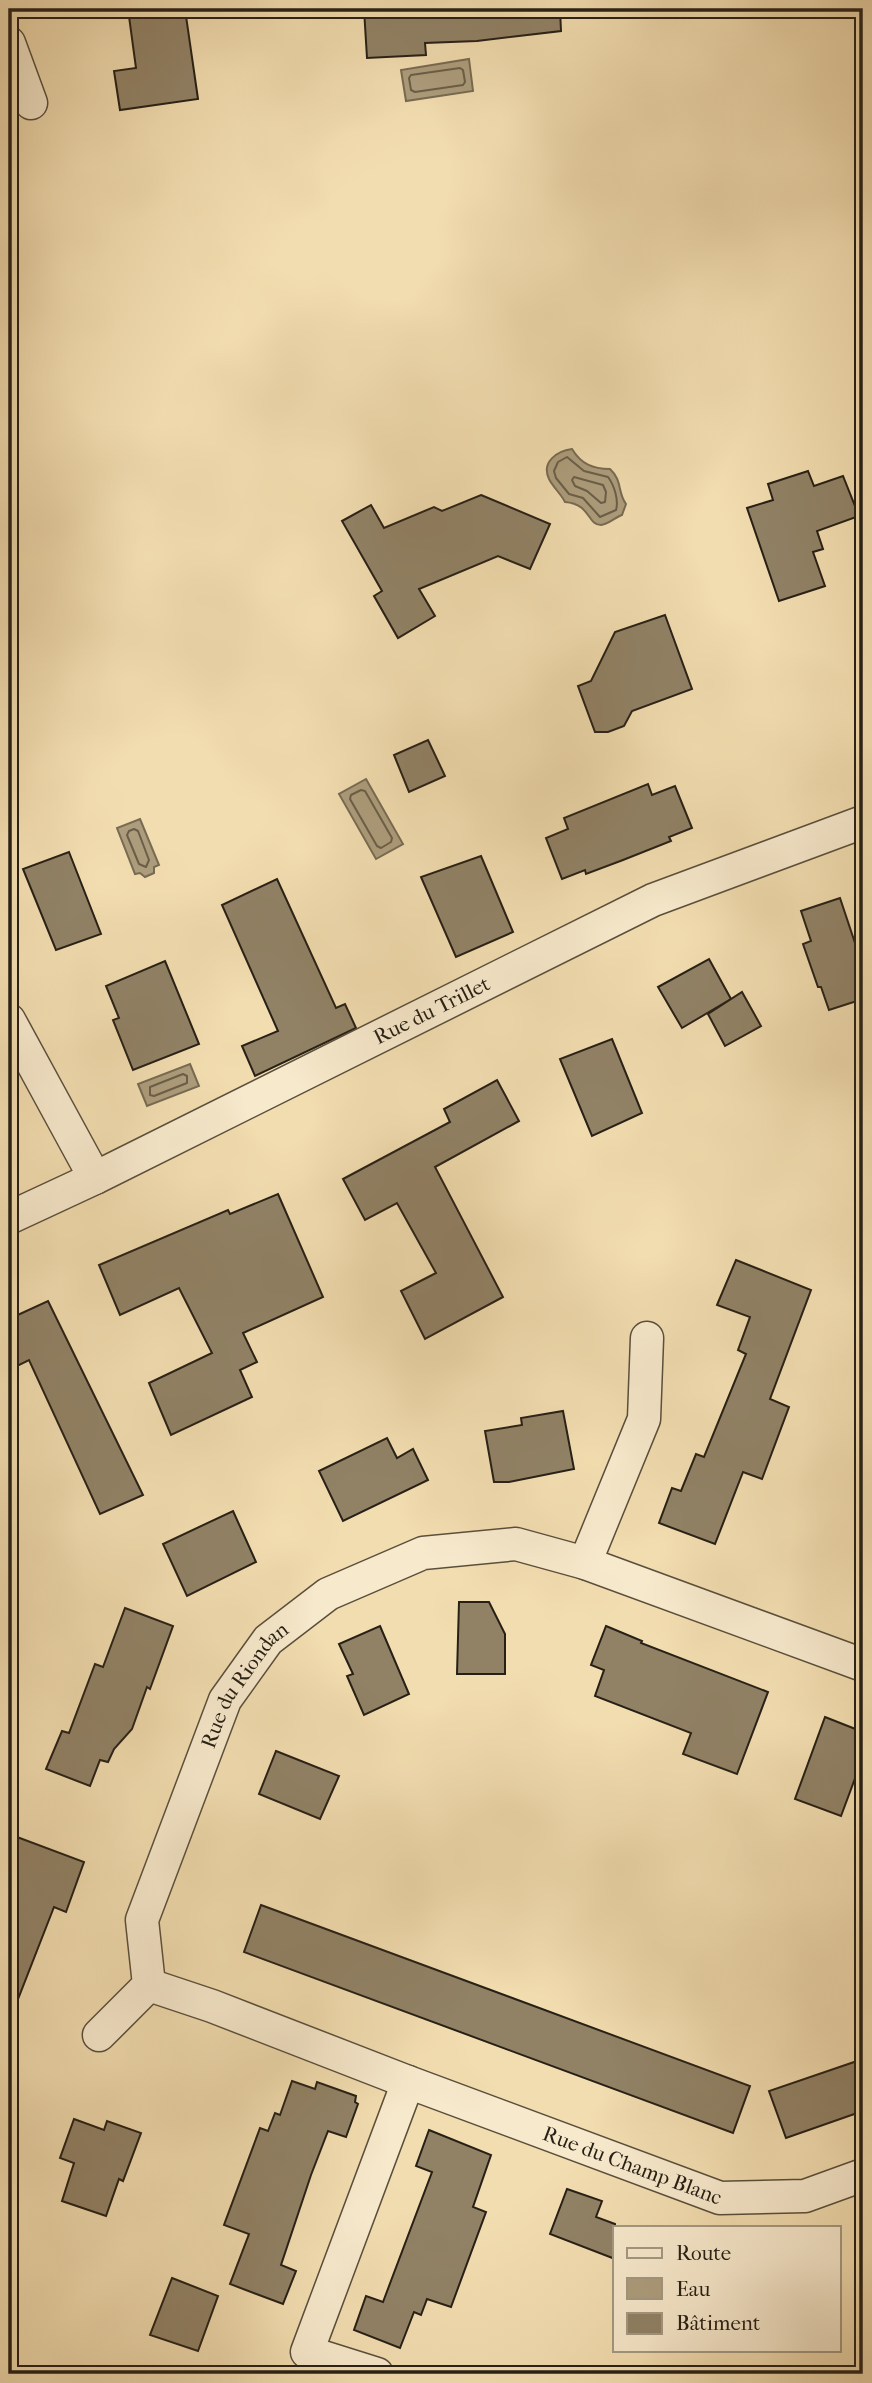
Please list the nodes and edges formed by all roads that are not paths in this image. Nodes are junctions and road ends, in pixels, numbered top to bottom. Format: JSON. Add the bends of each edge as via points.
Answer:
{"nodes":[{"id":1,"x":9,"y":43,"type":"edge"},
{"id":2,"x":31,"y":103,"type":"dead end"},
{"id":3,"x":863,"y":822,"type":"edge"},
{"id":4,"x":9,"y":1020,"type":"edge"},
{"id":5,"x":96,"y":1178,"type":"junction"},
{"id":6,"x":9,"y":1218,"type":"edge"},
{"id":7,"x":647,"y":1338,"type":"dead end"},
{"id":8,"x":585,"y":1563,"type":"junction"},
{"id":9,"x":863,"y":1665,"type":"edge"},
{"id":10,"x":149,"y":1985,"type":"junction"},
{"id":11,"x":99,"y":2035,"type":"dead end"},
{"id":12,"x":408,"y":2082,"type":"junction"},
{"id":13,"x":863,"y":2175,"type":"edge"},
{"id":14,"x":376,"y":2374,"type":"edge"}],
"edges":[{"from":1,"to":2,"type":"street"},
{"from":3,"to":5,"type":"street","name":"Rue du Trillet","via":[[653,900]]},
{"from":4,"to":5,"type":"street"},
{"from":5,"to":6,"type":"street","name":"Rue du Trillet"},
{"from":7,"to":8,"type":"street","via":[[644,1419]]},
{"from":8,"to":9,"type":"street","name":"Rue du Riondan"},
{"from":8,"to":10,"type":"street","name":"Rue du Riondan","via":[[516,1544],[423,1553],[328,1594],[268,1640],[225,1700],[142,1920]]},
{"from":10,"to":11,"type":"street"},
{"from":10,"to":12,"type":"street","name":"Rue du Champ Blanc"},
{"from":12,"to":13,"type":"street","name":"Rue du Champ Blanc","via":[[720,2198],[805,2196]]},
{"from":12,"to":14,"type":"street","via":[[307,2352]]}]}
